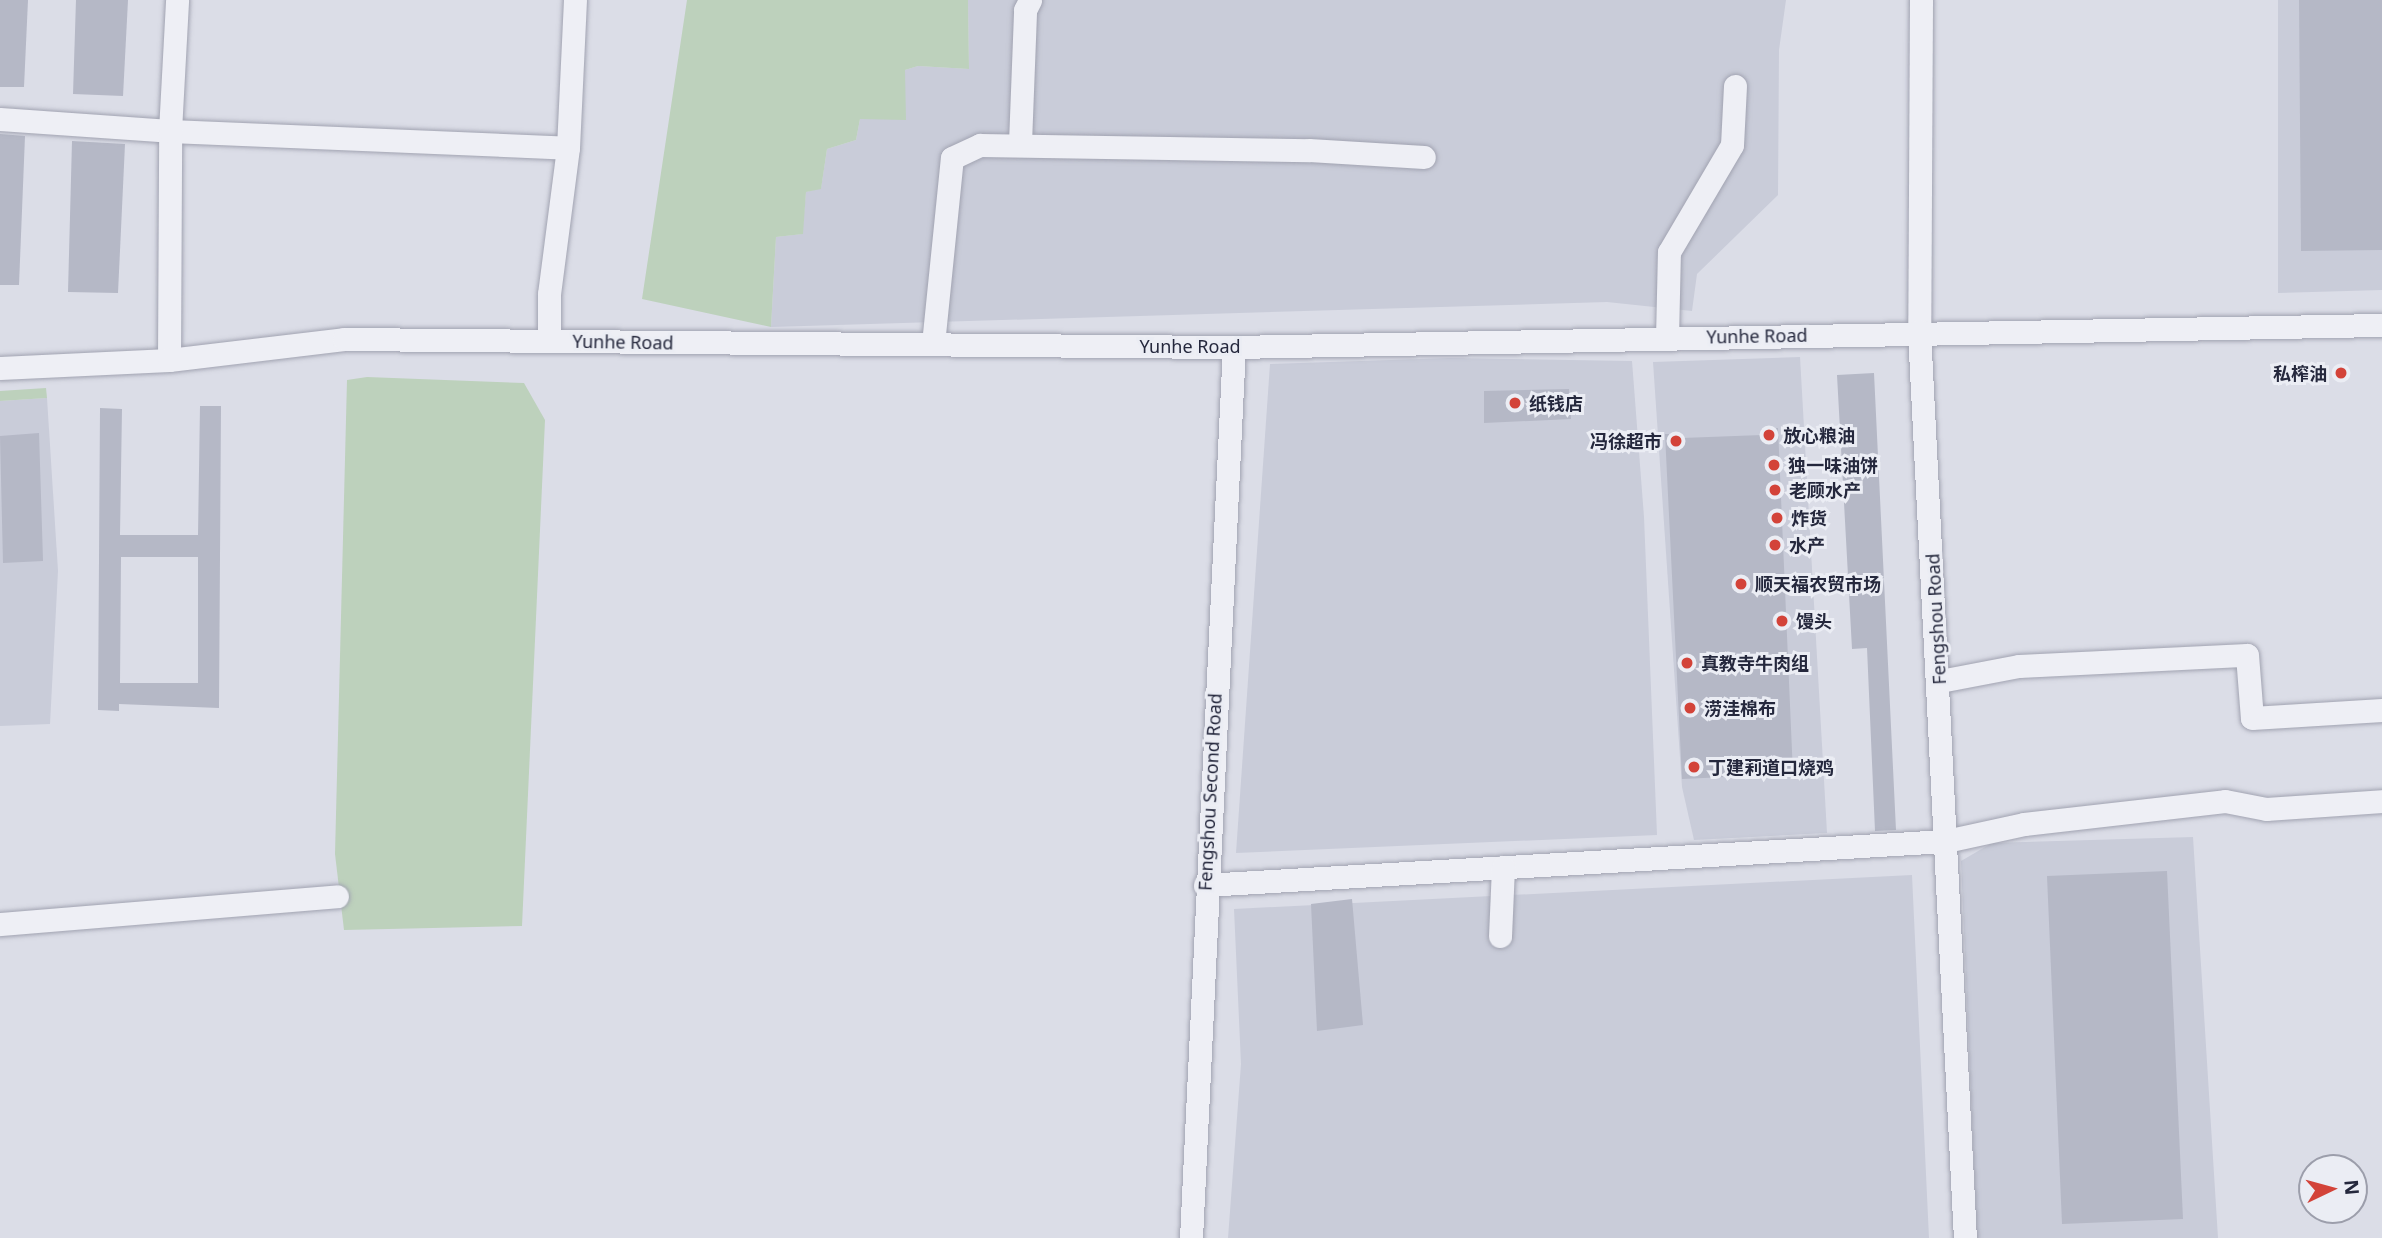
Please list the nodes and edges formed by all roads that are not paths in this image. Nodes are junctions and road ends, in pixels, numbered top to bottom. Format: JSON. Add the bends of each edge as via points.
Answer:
{"nodes":[{"id":1,"x":177,"y":0,"type":"edge"},
{"id":2,"x":575,"y":0,"type":"edge"},
{"id":3,"x":1030,"y":0,"type":"edge"},
{"id":4,"x":1921,"y":0,"type":"edge"},
{"id":5,"x":1735,"y":86,"type":"dead end"},
{"id":6,"x":0,"y":119,"type":"edge"},
{"id":7,"x":170,"y":131,"type":"junction"},
{"id":8,"x":1020,"y":143,"type":"junction"},
{"id":9,"x":568,"y":148,"type":"junction"},
{"id":10,"x":1424,"y":157,"type":"dead end"},
{"id":11,"x":2382,"y":326,"type":"edge"},
{"id":12,"x":1919,"y":331,"type":"junction"},
{"id":13,"x":1667,"y":338,"type":"junction"},
{"id":14,"x":549,"y":341,"type":"junction"},
{"id":15,"x":933,"y":344,"type":"junction"},
{"id":16,"x":1234,"y":347,"type":"junction"},
{"id":17,"x":169,"y":360,"type":"junction"},
{"id":18,"x":0,"y":368,"type":"edge"},
{"id":19,"x":1940,"y":681,"type":"junction"},
{"id":20,"x":2382,"y":710,"type":"edge"},
{"id":21,"x":2382,"y":801,"type":"edge"},
{"id":22,"x":1946,"y":841,"type":"junction"},
{"id":23,"x":1503,"y":867,"type":"junction"},
{"id":24,"x":1205,"y":885,"type":"junction"},
{"id":25,"x":337,"y":896,"type":"dead end"},
{"id":26,"x":0,"y":924,"type":"edge"},
{"id":27,"x":1500,"y":936,"type":"dead end"},
{"id":28,"x":1191,"y":1238,"type":"edge"},
{"id":29,"x":1965,"y":1238,"type":"edge"}],
"edges":[{"from":1,"to":7,"type":"street"},
{"from":2,"to":9,"type":"street"},
{"from":3,"to":8,"type":"street","via":[[1025,10]]},
{"from":4,"to":12,"type":"street","name":"Fengshou Road"},
{"from":5,"to":13,"type":"street","via":[[1732,145],[1669,252]]},
{"from":6,"to":7,"type":"street"},
{"from":7,"to":9,"type":"street"},
{"from":7,"to":17,"type":"street"},
{"from":8,"to":10,"type":"street"},
{"from":8,"to":15,"type":"street","via":[[980,145],[952,159]]},
{"from":9,"to":14,"type":"street","via":[[548,294]]},
{"from":11,"to":12,"type":"street","name":"Yunhe Road"},
{"from":12,"to":13,"type":"street","name":"Yunhe Road"},
{"from":12,"to":19,"type":"street","name":"Fengshou Road"},
{"from":13,"to":16,"type":"street","name":"Yunhe Road"},
{"from":14,"to":15,"type":"street","name":"Yunhe Road"},
{"from":14,"to":17,"type":"street","name":"Yunhe Road","via":[[344,339]]},
{"from":15,"to":16,"type":"street","name":"Yunhe Road"},
{"from":16,"to":24,"type":"street","name":"Fengshou Second Road"},
{"from":17,"to":18,"type":"street","name":"Yunhe Road"},
{"from":19,"to":20,"type":"street","via":[[2019,666],[2247,655],[2252,719]]},
{"from":19,"to":22,"type":"street","name":"Fengshou Road"},
{"from":21,"to":22,"type":"street","via":[[2266,809],[2225,801],[2024,824]]},
{"from":22,"to":23,"type":"street"},
{"from":22,"to":29,"type":"street","name":"Fengshou Road"},
{"from":23,"to":24,"type":"street"},
{"from":23,"to":27,"type":"street"},
{"from":24,"to":28,"type":"street","name":"Fengshou Second Road"},
{"from":25,"to":26,"type":"street"}]}
